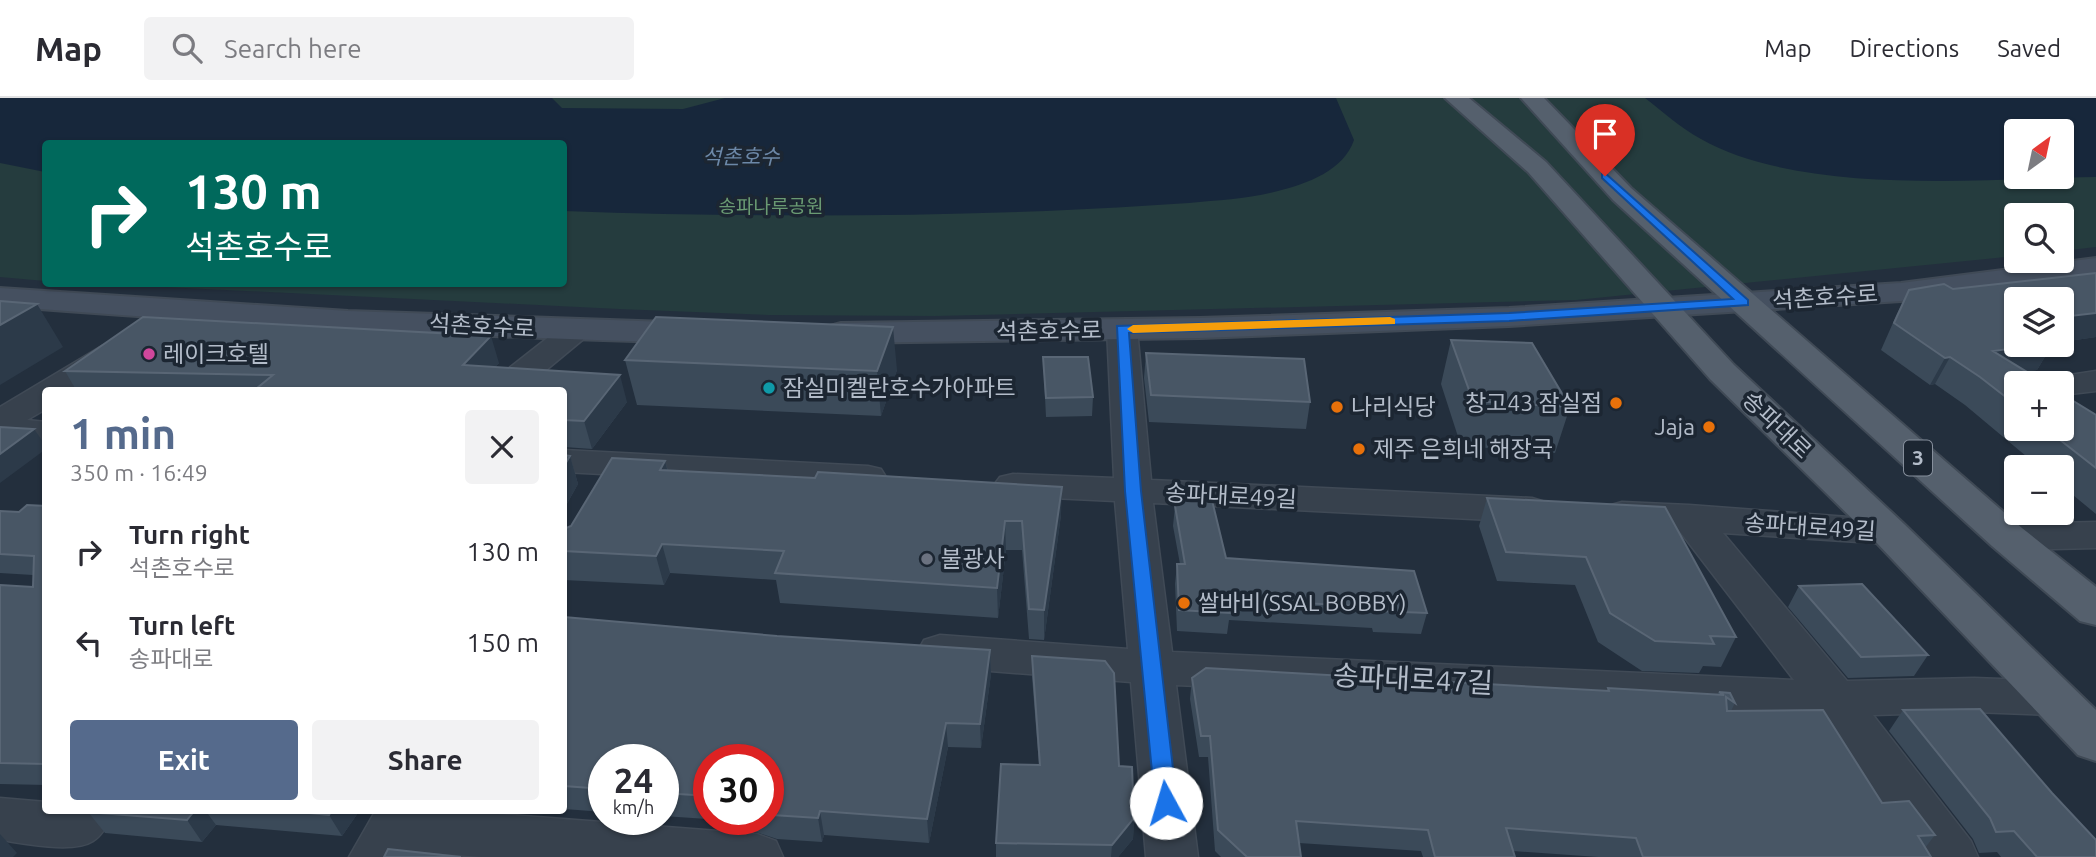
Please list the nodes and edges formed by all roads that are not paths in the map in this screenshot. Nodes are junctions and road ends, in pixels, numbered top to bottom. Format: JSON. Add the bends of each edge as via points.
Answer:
{"nodes":[{"id":1,"x":1460,"y":101,"type":"edge"},
{"id":2,"x":1534,"y":101,"type":"edge"},
{"id":3,"x":2096,"y":267,"type":"edge"},
{"id":4,"x":0,"y":297,"type":"edge"},
{"id":5,"x":1743,"y":302,"type":"junction"},
{"id":6,"x":1663,"y":309,"type":"junction"},
{"id":7,"x":182,"y":311,"type":"junction"},
{"id":8,"x":1122,"y":329,"type":"junction"},
{"id":9,"x":575,"y":331,"type":"junction"},
{"id":10,"x":727,"y":333,"type":"edge"},
{"id":11,"x":810,"y":333,"type":"edge"},
{"id":12,"x":2096,"y":382,"type":"edge"},
{"id":13,"x":57,"y":387,"type":"edge"},
{"id":14,"x":506,"y":387,"type":"edge"},
{"id":15,"x":42,"y":396,"type":"edge"},
{"id":16,"x":2074,"y":397,"type":"edge"},
{"id":17,"x":0,"y":422,"type":"edge"},
{"id":18,"x":0,"y":429,"type":"edge"},
{"id":19,"x":42,"y":432,"type":"edge"},
{"id":20,"x":567,"y":461,"type":"edge"},
{"id":21,"x":612,"y":463,"type":"junction"},
{"id":22,"x":900,"y":479,"type":"edge"},
{"id":23,"x":982,"y":483,"type":"edge"},
{"id":24,"x":1133,"y":491,"type":"junction"},
{"id":25,"x":591,"y":498,"type":"edge"},
{"id":26,"x":1689,"y":517,"type":"junction"},
{"id":27,"x":1889,"y":532,"type":"junction"},
{"id":28,"x":2096,"y":535,"type":"edge"},
{"id":29,"x":2007,"y":537,"type":"junction"},
{"id":30,"x":2096,"y":610,"type":"edge"},
{"id":31,"x":906,"y":648,"type":"edge"},
{"id":32,"x":1152,"y":667,"type":"junction"},
{"id":33,"x":2054,"y":698,"type":"junction"},
{"id":34,"x":1835,"y":699,"type":"junction"},
{"id":35,"x":2096,"y":741,"type":"edge"},
{"id":36,"x":83,"y":818,"type":"edge"},
{"id":37,"x":0,"y":819,"type":"edge"},
{"id":38,"x":391,"y":832,"type":"edge"},
{"id":39,"x":757,"y":857,"type":"edge"},
{"id":40,"x":1172,"y":857,"type":"edge"},
{"id":41,"x":1952,"y":857,"type":"edge"}],
"edges":[{"from":1,"to":6,"type":"main road","name":"송파대로","via":[[1537,167]]},
{"from":2,"to":5,"type":"main road","number":"3","via":[[1622,194]]},
{"from":3,"to":5,"type":"street","name":"석촌호수로","via":[[1901,292]]},
{"from":4,"to":7,"type":"street","name":"석촌호수로"},
{"from":5,"to":6,"type":"street","name":"석촌호수로"},
{"from":5,"to":29,"type":"main road","number":"3"},
{"from":6,"to":8,"type":"street","name":"석촌호수로"},
{"from":6,"to":27,"type":"main road","name":"송파대로"},
{"from":7,"to":9,"type":"street","name":"석촌호수로"},
{"from":7,"to":13,"type":"street"},
{"from":8,"to":11,"type":"street","name":"석촌호수로"},
{"from":8,"to":24,"type":"street"},
{"from":9,"to":10,"type":"street","name":"석촌호수로"},
{"from":9,"to":14,"type":"street"},
{"from":12,"to":16,"type":"street"},
{"from":15,"to":17,"type":"street"},
{"from":18,"to":19,"type":"street"},
{"from":20,"to":21,"type":"street"},
{"from":21,"to":22,"type":"street"},
{"from":21,"to":25,"type":"street"},
{"from":23,"to":24,"type":"street","name":"송파대로49길"},
{"from":24,"to":26,"type":"street","name":"송파대로49길"},
{"from":24,"to":32,"type":"street"},
{"from":26,"to":27,"type":"street","name":"송파대로49길","via":[[1814,530]]},
{"from":26,"to":34,"type":"street","name":"송파대로49길"},
{"from":27,"to":33,"type":"main road","name":"송파대로"},
{"from":28,"to":29,"type":"street"},
{"from":29,"to":30,"type":"main road","number":"3"},
{"from":31,"to":32,"type":"street","name":"송파대로47길"},
{"from":32,"to":34,"type":"street","name":"송파대로47길"},
{"from":32,"to":40,"type":"street"},
{"from":33,"to":34,"type":"street","name":"송파대로47길"},
{"from":33,"to":35,"type":"main road","name":"송파대로"},
{"from":34,"to":41,"type":"street","name":"송파대로49길"},
{"from":36,"to":37,"type":"street"},
{"from":38,"to":39,"type":"street"}]}
